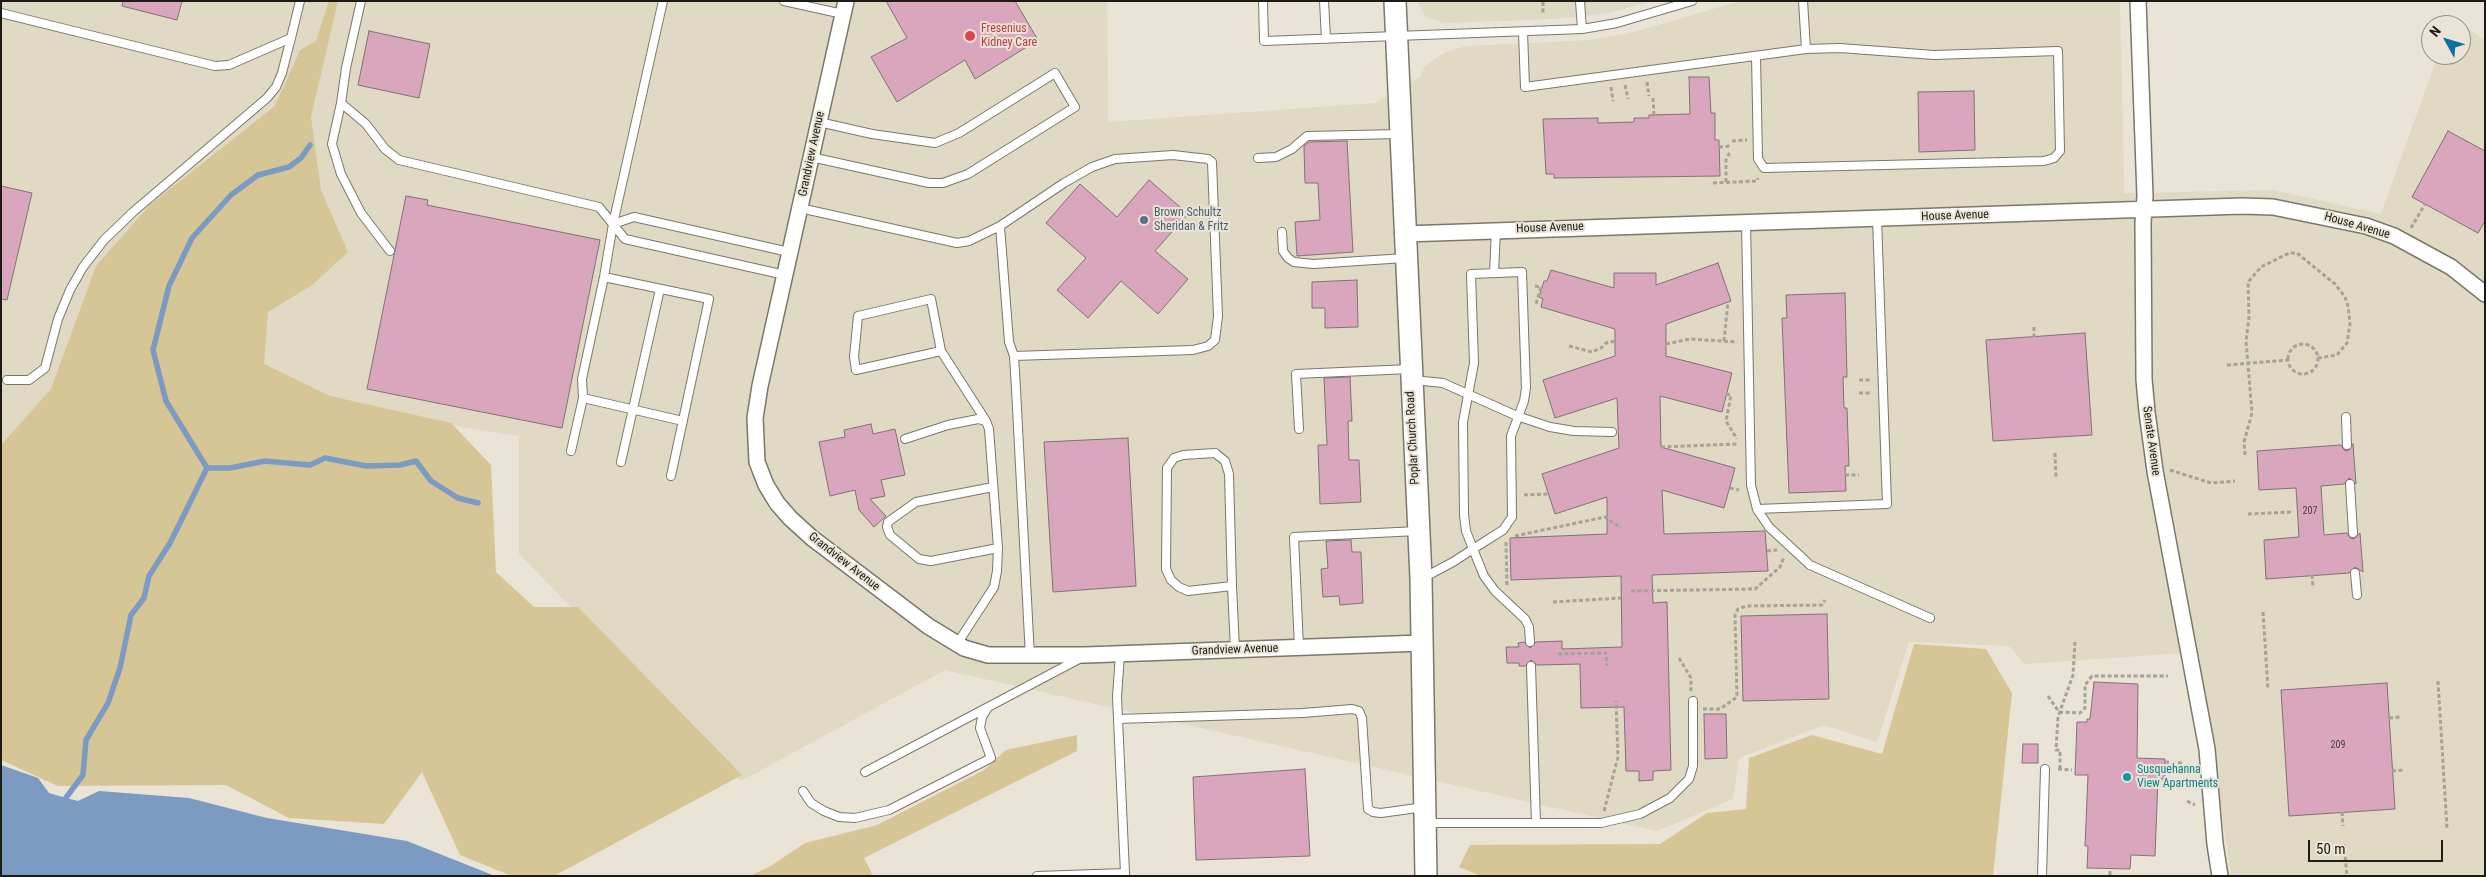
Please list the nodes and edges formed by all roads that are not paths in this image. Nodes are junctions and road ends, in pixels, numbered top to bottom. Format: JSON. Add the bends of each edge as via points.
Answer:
{"nodes":[{"id":1,"x":300,"y":1,"type":"edge"},
{"id":2,"x":362,"y":1,"type":"edge"},
{"id":3,"x":663,"y":1,"type":"edge"},
{"id":4,"x":785,"y":1,"type":"edge"},
{"id":5,"x":1263,"y":1,"type":"edge"},
{"id":6,"x":1324,"y":1,"type":"edge"},
{"id":7,"x":1395,"y":1,"type":"edge"},
{"id":8,"x":1580,"y":1,"type":"edge"},
{"id":9,"x":1692,"y":1,"type":"edge"},
{"id":10,"x":1803,"y":1,"type":"edge"},
{"id":11,"x":2138,"y":1,"type":"edge"},
{"id":12,"x":844,"y":7,"type":"edge"},
{"id":13,"x":1,"y":13,"type":"edge"},
{"id":14,"x":1582,"y":29,"type":"junction"},
{"id":15,"x":1523,"y":32,"type":"junction"},
{"id":16,"x":1396,"y":36,"type":"junction"},
{"id":17,"x":291,"y":38,"type":"junction"},
{"id":18,"x":1326,"y":38,"type":"junction"},
{"id":19,"x":1806,"y":49,"type":"junction"},
{"id":20,"x":1756,"y":56,"type":"junction"},
{"id":21,"x":341,"y":103,"type":"junction"},
{"id":22,"x":819,"y":122,"type":"junction"},
{"id":23,"x":1400,"y":134,"type":"junction"},
{"id":24,"x":811,"y":157,"type":"junction"},
{"id":25,"x":1258,"y":158,"type":"dead end"},
{"id":26,"x":800,"y":208,"type":"junction"},
{"id":27,"x":2144,"y":210,"type":"junction"},
{"id":28,"x":1877,"y":218,"type":"junction"},
{"id":29,"x":1746,"y":222,"type":"junction"},
{"id":30,"x":613,"y":224,"type":"junction"},
{"id":31,"x":1000,"y":226,"type":"junction"},
{"id":32,"x":1496,"y":230,"type":"junction"},
{"id":33,"x":1282,"y":232,"type":"dead end"},
{"id":34,"x":1404,"y":234,"type":"junction"},
{"id":35,"x":390,"y":251,"type":"dead end"},
{"id":36,"x":790,"y":252,"type":"junction"},
{"id":37,"x":1405,"y":258,"type":"junction"},
{"id":38,"x":1494,"y":273,"type":"junction"},
{"id":39,"x":784,"y":275,"type":"junction"},
{"id":40,"x":604,"y":277,"type":"junction"},
{"id":41,"x":660,"y":289,"type":"junction"},
{"id":42,"x":2485,"y":294,"type":"edge"},
{"id":43,"x":941,"y":351,"type":"junction"},
{"id":44,"x":1014,"y":356,"type":"junction"},
{"id":45,"x":1410,"y":374,"type":"junction"},
{"id":46,"x":7,"y":380,"type":"dead end"},
{"id":47,"x":1469,"y":394,"type":"junction"},
{"id":48,"x":583,"y":398,"type":"junction"},
{"id":49,"x":633,"y":410,"type":"junction"},
{"id":50,"x":1517,"y":416,"type":"junction"},
{"id":51,"x":2346,"y":417,"type":"dead end"},
{"id":52,"x":683,"y":421,"type":"junction"},
{"id":53,"x":986,"y":421,"type":"junction"},
{"id":54,"x":1299,"y":429,"type":"dead end"},
{"id":55,"x":1612,"y":432,"type":"dead end"},
{"id":56,"x":905,"y":439,"type":"dead end"},
{"id":57,"x":2347,"y":445,"type":"dead end"},
{"id":58,"x":571,"y":451,"type":"dead end"},
{"id":59,"x":621,"y":462,"type":"dead end"},
{"id":60,"x":671,"y":476,"type":"dead end"},
{"id":61,"x":2350,"y":484,"type":"dead end"},
{"id":62,"x":993,"y":487,"type":"junction"},
{"id":63,"x":1756,"y":509,"type":"junction"},
{"id":64,"x":1418,"y":531,"type":"junction"},
{"id":65,"x":2353,"y":533,"type":"dead end"},
{"id":66,"x":998,"y":548,"type":"junction"},
{"id":67,"x":1473,"y":549,"type":"junction"},
{"id":68,"x":2355,"y":572,"type":"dead end"},
{"id":69,"x":1421,"y":578,"type":"junction"},
{"id":70,"x":1232,"y":586,"type":"junction"},
{"id":71,"x":2357,"y":595,"type":"dead end"},
{"id":72,"x":1930,"y":618,"type":"dead end"},
{"id":73,"x":1530,"y":642,"type":"dead end"},
{"id":74,"x":1422,"y":643,"type":"junction"},
{"id":75,"x":957,"y":644,"type":"junction"},
{"id":76,"x":1299,"y":648,"type":"junction"},
{"id":77,"x":1235,"y":650,"type":"junction"},
{"id":78,"x":1120,"y":654,"type":"junction"},
{"id":79,"x":1085,"y":655,"type":"junction"},
{"id":80,"x":1030,"y":657,"type":"junction"},
{"id":81,"x":1531,"y":666,"type":"dead end"},
{"id":82,"x":1693,"y":701,"type":"dead end"},
{"id":83,"x":987,"y":709,"type":"junction"},
{"id":84,"x":1118,"y":719,"type":"junction"},
{"id":85,"x":2045,"y":769,"type":"dead end"},
{"id":86,"x":865,"y":772,"type":"dead end"},
{"id":87,"x":803,"y":791,"type":"dead end"},
{"id":88,"x":1426,"y":815,"type":"junction"},
{"id":89,"x":1536,"y":823,"type":"junction"},
{"id":90,"x":1124,"y":874,"type":"edge"},
{"id":91,"x":1037,"y":876,"type":"edge"},
{"id":92,"x":1426,"y":876,"type":"edge"},
{"id":93,"x":2042,"y":876,"type":"edge"},
{"id":94,"x":2220,"y":876,"type":"edge"}],
"edges":[{"from":1,"to":17,"type":"lane"},
{"from":2,"to":21,"type":"lane"},
{"from":3,"to":30,"type":"lane"},
{"from":4,"to":12,"type":"lane"},
{"from":5,"to":18,"type":"lane","via":[[1264,41]]},
{"from":6,"to":18,"type":"lane"},
{"from":7,"to":16,"type":"street","name":"Poplar Church Road"},
{"from":8,"to":14,"type":"lane"},
{"from":9,"to":14,"type":"lane","via":[[1617,23]]},
{"from":10,"to":19,"type":"lane"},
{"from":11,"to":27,"type":"street","name":"Senate Avenue"},
{"from":12,"to":22,"type":"street","name":"Grandview Avenue"},
{"from":13,"to":17,"type":"lane","via":[[215,66],[229,65]]},
{"from":14,"to":15,"type":"lane"},
{"from":15,"to":16,"type":"lane"},
{"from":15,"to":20,"type":"lane","via":[[1525,87]]},
{"from":16,"to":18,"type":"lane"},
{"from":16,"to":23,"type":"street","name":"Poplar Church Road"},
{"from":17,"to":46,"type":"lane","via":[[282,73],[267,98],[133,212],[104,240],[82,268],[58,319],[45,368],[29,380]]},
{"from":19,"to":20,"type":"lane"},
{"from":19,"to":20,"type":"lane","via":[[1840,48],[1934,55],[2058,51],[2060,151],[2054,158],[2044,161],[1764,168],[1758,159]]},
{"from":21,"to":30,"type":"lane","via":[[366,124],[385,149],[399,160],[599,207]]},
{"from":21,"to":35,"type":"lane","via":[[332,144],[340,174],[360,213]]},
{"from":22,"to":24,"type":"street","name":"Grandview Avenue"},
{"from":22,"to":24,"type":"lane","via":[[935,143],[959,133],[1055,73],[1075,107],[968,174],[943,183],[929,183]]},
{"from":23,"to":25,"type":"lane","via":[[1307,136],[1276,157]]},
{"from":23,"to":34,"type":"street","name":"Poplar Church Road"},
{"from":24,"to":26,"type":"street","name":"Grandview Avenue"},
{"from":26,"to":31,"type":"lane","via":[[957,243],[969,241]]},
{"from":26,"to":36,"type":"street","name":"Grandview Avenue"},
{"from":27,"to":28,"type":"street","name":"House Avenue"},
{"from":27,"to":42,"type":"street","name":"House Avenue","via":[[2273,207],[2366,226],[2425,252],[2451,267]]},
{"from":27,"to":94,"type":"street","name":"Senate Avenue","via":[[2147,412],[2207,749]]},
{"from":28,"to":29,"type":"street","name":"House Avenue"},
{"from":28,"to":63,"type":"lane","via":[[1887,504]]},
{"from":29,"to":32,"type":"street","name":"House Avenue"},
{"from":29,"to":63,"type":"lane","via":[[1751,477]]},
{"from":30,"to":36,"type":"lane","via":[[634,217]]},
{"from":30,"to":39,"type":"lane","via":[[625,239]]},
{"from":30,"to":40,"type":"lane"},
{"from":31,"to":44,"type":"lane","via":[[1009,342]]},
{"from":31,"to":44,"type":"lane","via":[[1092,166],[1115,159],[1173,154],[1212,162],[1218,316],[1215,340],[1208,346],[1193,350]]},
{"from":32,"to":34,"type":"street","name":"House Avenue"},
{"from":32,"to":38,"type":"lane"},
{"from":33,"to":37,"type":"lane","via":[[1283,251],[1294,262],[1312,264]]},
{"from":34,"to":37,"type":"street","name":"Poplar Church Road"},
{"from":36,"to":39,"type":"street","name":"Grandview Avenue"},
{"from":37,"to":45,"type":"street","name":"Poplar Church Road"},
{"from":38,"to":47,"type":"lane","via":[[1471,274],[1474,364]]},
{"from":38,"to":50,"type":"lane","via":[[1522,272],[1526,388]]},
{"from":39,"to":75,"type":"street","name":"Grandview Avenue","via":[[755,418],[757,462],[766,485],[777,503],[812,538],[928,626]]},
{"from":40,"to":41,"type":"lane"},
{"from":40,"to":48,"type":"lane","via":[[582,379]]},
{"from":41,"to":49,"type":"lane"},
{"from":41,"to":52,"type":"lane","via":[[709,299]]},
{"from":43,"to":43,"type":"lane","via":[[931,299],[858,316],[856,370]]},
{"from":43,"to":53,"type":"lane"},
{"from":44,"to":80,"type":"lane"},
{"from":45,"to":47,"type":"lane"},
{"from":45,"to":54,"type":"lane","via":[[1296,374]]},
{"from":45,"to":64,"type":"street","name":"Poplar Church Road"},
{"from":47,"to":50,"type":"lane"},
{"from":47,"to":67,"type":"lane","via":[[1463,422],[1464,516]]},
{"from":48,"to":49,"type":"lane"},
{"from":48,"to":58,"type":"lane"},
{"from":49,"to":52,"type":"lane"},
{"from":49,"to":59,"type":"lane"},
{"from":50,"to":55,"type":"lane","via":[[1561,430]]},
{"from":50,"to":67,"type":"lane","via":[[1511,443],[1512,517],[1503,530]]},
{"from":51,"to":57,"type":"lane"},
{"from":52,"to":60,"type":"lane"},
{"from":53,"to":56,"type":"lane","via":[[978,419],[948,425]]},
{"from":53,"to":62,"type":"lane"},
{"from":61,"to":65,"type":"lane"},
{"from":62,"to":66,"type":"lane"},
{"from":62,"to":66,"type":"lane","via":[[916,502],[888,522],[887,527],[890,535],[919,559],[930,561]]},
{"from":63,"to":72,"type":"lane","via":[[1769,527],[1810,565]]},
{"from":64,"to":69,"type":"street","name":"Poplar Church Road"},
{"from":64,"to":76,"type":"lane","via":[[1294,537]]},
{"from":66,"to":75,"type":"lane","via":[[994,587]]},
{"from":67,"to":69,"type":"lane"},
{"from":67,"to":73,"type":"lane","via":[[1488,583],[1528,623]]},
{"from":68,"to":71,"type":"lane"},
{"from":69,"to":74,"type":"street","name":"Poplar Church Road"},
{"from":70,"to":70,"type":"lane","via":[[1229,474],[1225,461],[1215,453],[1174,458],[1168,468],[1166,569],[1179,587],[1188,591]]},
{"from":70,"to":77,"type":"lane"},
{"from":74,"to":76,"type":"street","name":"Grandview Avenue"},
{"from":74,"to":88,"type":"street","name":"Poplar Church Road"},
{"from":75,"to":80,"type":"street","name":"Grandview Avenue","via":[[988,655]]},
{"from":76,"to":77,"type":"street","name":"Grandview Avenue"},
{"from":77,"to":78,"type":"street","name":"Grandview Avenue"},
{"from":78,"to":79,"type":"street","name":"Grandview Avenue"},
{"from":78,"to":84,"type":"lane"},
{"from":79,"to":80,"type":"street","name":"Grandview Avenue"},
{"from":79,"to":83,"type":"lane"},
{"from":81,"to":89,"type":"lane"},
{"from":82,"to":89,"type":"lane","via":[[1693,766],[1689,779],[1670,798],[1622,820]]},
{"from":83,"to":86,"type":"lane"},
{"from":83,"to":87,"type":"lane","via":[[980,728],[991,758],[890,810],[855,818],[839,817],[811,803]]},
{"from":84,"to":88,"type":"lane","via":[[1360,711],[1368,808],[1381,813]]},
{"from":84,"to":90,"type":"lane"},
{"from":85,"to":93,"type":"lane"},
{"from":88,"to":89,"type":"lane"},
{"from":88,"to":92,"type":"street","name":"Poplar Church Road"},
{"from":90,"to":91,"type":"lane"}]}
